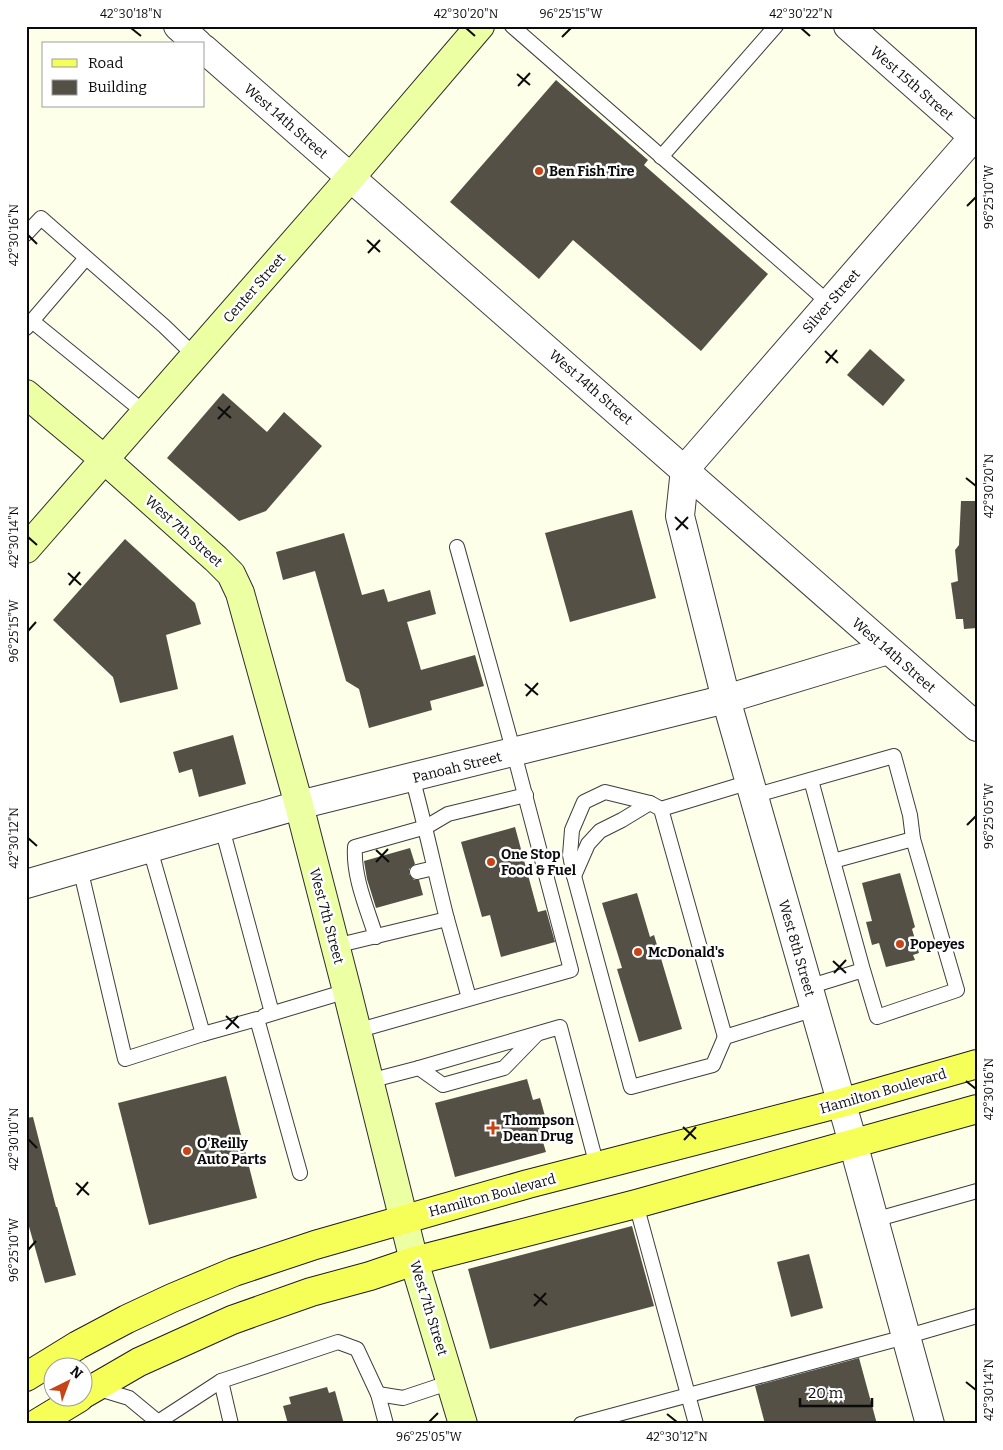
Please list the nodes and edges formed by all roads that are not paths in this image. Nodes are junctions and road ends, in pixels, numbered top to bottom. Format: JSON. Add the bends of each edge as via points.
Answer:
{"nodes":[{"id":1,"x":480,"y":26,"type":"edge"},
{"id":2,"x":512,"y":26,"type":"edge"},
{"id":3,"x":776,"y":26,"type":"edge"},
{"id":4,"x":848,"y":26,"type":"edge"},
{"id":5,"x":205,"y":48,"type":"edge"},
{"id":6,"x":976,"y":137,"type":"edge"},
{"id":7,"x":662,"y":157,"type":"junction"},
{"id":8,"x":351,"y":178,"type":"junction"},
{"id":9,"x":26,"y":234,"type":"edge"},
{"id":10,"x":86,"y":258,"type":"junction"},
{"id":11,"x":829,"y":304,"type":"junction"},
{"id":12,"x":29,"y":325,"type":"edge"},
{"id":13,"x":195,"y":356,"type":"junction"},
{"id":14,"x":26,"y":394,"type":"edge"},
{"id":15,"x":145,"y":413,"type":"junction"},
{"id":16,"x":105,"y":460,"type":"junction"},
{"id":17,"x":685,"y":469,"type":"junction"},
{"id":18,"x":457,"y":547,"type":"dead end"},
{"id":19,"x":26,"y":549,"type":"edge"},
{"id":20,"x":888,"y":650,"type":"junction"},
{"id":21,"x":726,"y":699,"type":"junction"},
{"id":22,"x":977,"y":727,"type":"edge"},
{"id":23,"x":514,"y":752,"type":"junction"},
{"id":24,"x":412,"y":778,"type":"junction"},
{"id":25,"x":811,"y":780,"type":"junction"},
{"id":26,"x":752,"y":789,"type":"junction"},
{"id":27,"x":526,"y":795,"type":"junction"},
{"id":28,"x":298,"y":805,"type":"junction"},
{"id":29,"x":656,"y":806,"type":"junction"},
{"id":30,"x":426,"y":827,"type":"junction"},
{"id":31,"x":222,"y":828,"type":"junction"},
{"id":32,"x":913,"y":839,"type":"junction"},
{"id":33,"x":150,"y":849,"type":"junction"},
{"id":34,"x":833,"y":861,"type":"junction"},
{"id":35,"x":80,"y":868,"type":"junction"},
{"id":36,"x":434,"y":868,"type":"junction"},
{"id":37,"x":417,"y":872,"type":"dead end"},
{"id":38,"x":574,"y":876,"type":"junction"},
{"id":39,"x":26,"y":884,"type":"edge"},
{"id":40,"x":447,"y":919,"type":"junction"},
{"id":41,"x":376,"y":937,"type":"junction"},
{"id":42,"x":335,"y":946,"type":"junction"},
{"id":43,"x":863,"y":970,"type":"junction"},
{"id":44,"x":347,"y":991,"type":"junction"},
{"id":45,"x":469,"y":998,"type":"junction"},
{"id":46,"x":811,"y":998,"type":"junction"},
{"id":47,"x":272,"y":1013,"type":"junction"},
{"id":48,"x":256,"y":1019,"type":"junction"},
{"id":49,"x":356,"y":1030,"type":"junction"},
{"id":50,"x":203,"y":1034,"type":"junction"},
{"id":51,"x":537,"y":1034,"type":"junction"},
{"id":52,"x":725,"y":1037,"type":"junction"},
{"id":53,"x":977,"y":1064,"type":"edge"},
{"id":54,"x":419,"y":1068,"type":"junction"},
{"id":55,"x":369,"y":1080,"type":"junction"},
{"id":56,"x":841,"y":1103,"type":"junction"},
{"id":57,"x":977,"y":1109,"type":"edge"},
{"id":58,"x":853,"y":1143,"type":"junction"},
{"id":59,"x":597,"y":1166,"type":"junction"},
{"id":60,"x":300,"y":1173,"type":"dead end"},
{"id":61,"x":977,"y":1191,"type":"edge"},
{"id":62,"x":636,"y":1204,"type":"junction"},
{"id":63,"x":404,"y":1219,"type":"junction"},
{"id":64,"x":874,"y":1220,"type":"junction"},
{"id":65,"x":414,"y":1261,"type":"junction"},
{"id":66,"x":977,"y":1316,"type":"edge"},
{"id":67,"x":905,"y":1337,"type":"junction"},
{"id":68,"x":26,"y":1377,"type":"edge"},
{"id":69,"x":221,"y":1381,"type":"junction"},
{"id":70,"x":451,"y":1382,"type":"junction"},
{"id":71,"x":92,"y":1390,"type":"edge"},
{"id":72,"x":378,"y":1394,"type":"junction"},
{"id":73,"x":688,"y":1394,"type":"junction"},
{"id":74,"x":92,"y":1395,"type":"edge"},
{"id":75,"x":62,"y":1408,"type":"edge"},
{"id":76,"x":159,"y":1423,"type":"edge"},
{"id":77,"x":36,"y":1424,"type":"edge"},
{"id":78,"x":231,"y":1424,"type":"edge"},
{"id":79,"x":386,"y":1424,"type":"edge"},
{"id":80,"x":462,"y":1424,"type":"edge"},
{"id":81,"x":581,"y":1424,"type":"edge"},
{"id":82,"x":696,"y":1424,"type":"edge"},
{"id":83,"x":930,"y":1424,"type":"edge"}],
"edges":[{"from":1,"to":8,"type":"main road","name":"Center Street"},
{"from":2,"to":7,"type":"lane"},
{"from":3,"to":7,"type":"lane"},
{"from":4,"to":6,"type":"street","name":"West 15th Street"},
{"from":5,"to":8,"type":"street","name":"West 14th Street"},
{"from":6,"to":11,"type":"street","name":"Silver Street"},
{"from":7,"to":11,"type":"lane"},
{"from":8,"to":13,"type":"main road","name":"Center Street"},
{"from":8,"to":17,"type":"street","name":"West 14th Street"},
{"from":9,"to":10,"type":"lane","via":[[41,218]]},
{"from":10,"to":12,"type":"lane"},
{"from":10,"to":13,"type":"lane"},
{"from":11,"to":17,"type":"street","name":"Silver Street"},
{"from":12,"to":15,"type":"lane"},
{"from":13,"to":15,"type":"main road","name":"Center Street"},
{"from":14,"to":16,"type":"main road","name":"West 7th Street"},
{"from":15,"to":16,"type":"main road","name":"Center Street"},
{"from":16,"to":19,"type":"main road","name":"Center Street"},
{"from":16,"to":28,"type":"main road","name":"West 7th Street","via":[[231,574],[240,593]]},
{"from":17,"to":20,"type":"street","name":"West 14th Street"},
{"from":17,"to":21,"type":"street","name":"West 8th Street","via":[[680,516]]},
{"from":18,"to":23,"type":"lane"},
{"from":20,"to":21,"type":"street","name":"Panoah Street"},
{"from":20,"to":22,"type":"street","name":"West 14th Street"},
{"from":21,"to":23,"type":"street","name":"Panoah Street"},
{"from":21,"to":26,"type":"street","name":"West 8th Street"},
{"from":23,"to":24,"type":"street","name":"Panoah Street"},
{"from":23,"to":27,"type":"lane"},
{"from":24,"to":28,"type":"street","name":"Panoah Street"},
{"from":24,"to":30,"type":"lane"},
{"from":25,"to":26,"type":"lane"},
{"from":25,"to":32,"type":"lane","via":[[894,756]]},
{"from":25,"to":34,"type":"lane"},
{"from":26,"to":29,"type":"lane"},
{"from":26,"to":46,"type":"street","name":"West 8th Street"},
{"from":27,"to":30,"type":"lane","via":[[448,814]]},
{"from":27,"to":45,"type":"lane","via":[[571,970]]},
{"from":28,"to":31,"type":"street","name":"Panoah Street"},
{"from":28,"to":42,"type":"main road","name":"West 7th Street"},
{"from":29,"to":38,"type":"lane","via":[[600,831],[588,844]]},
{"from":29,"to":38,"type":"lane","via":[[605,792],[584,802],[572,830],[570,855]]},
{"from":29,"to":52,"type":"lane"},
{"from":30,"to":36,"type":"lane"},
{"from":30,"to":41,"type":"lane","via":[[355,847],[354,862]]},
{"from":31,"to":33,"type":"street","name":"Panoah Street"},
{"from":31,"to":47,"type":"lane"},
{"from":32,"to":34,"type":"lane"},
{"from":32,"to":43,"type":"lane","via":[[957,990],[877,1017]]},
{"from":33,"to":35,"type":"street","name":"Panoah Street"},
{"from":33,"to":50,"type":"lane"},
{"from":34,"to":43,"type":"lane"},
{"from":35,"to":39,"type":"street","name":"Panoah Street"},
{"from":35,"to":50,"type":"lane","via":[[126,1059]]},
{"from":36,"to":37,"type":"lane"},
{"from":36,"to":40,"type":"lane"},
{"from":38,"to":52,"type":"lane","via":[[632,1087],[713,1065]]},
{"from":40,"to":41,"type":"lane"},
{"from":40,"to":45,"type":"lane"},
{"from":41,"to":42,"type":"lane"},
{"from":42,"to":44,"type":"main road","name":"West 7th Street"},
{"from":43,"to":46,"type":"lane"},
{"from":44,"to":47,"type":"lane"},
{"from":44,"to":49,"type":"main road","name":"West 7th Street"},
{"from":45,"to":49,"type":"lane"},
{"from":46,"to":52,"type":"lane"},
{"from":46,"to":56,"type":"street","name":"West 8th Street"},
{"from":47,"to":48,"type":"lane"},
{"from":48,"to":50,"type":"lane"},
{"from":48,"to":60,"type":"lane"},
{"from":49,"to":55,"type":"main road","name":"West 7th Street"},
{"from":51,"to":54,"type":"lane"},
{"from":51,"to":54,"type":"lane","via":[[504,1068],[443,1085]]},
{"from":51,"to":59,"type":"lane","via":[[560,1027]]},
{"from":53,"to":56,"type":"main road","name":"Hamilton Boulevard"},
{"from":54,"to":55,"type":"lane"},
{"from":55,"to":63,"type":"main road","name":"West 7th Street"},
{"from":56,"to":58,"type":"street","name":"West 8th Street"},
{"from":56,"to":59,"type":"main road","name":"Hamilton Boulevard"},
{"from":57,"to":58,"type":"main road"},
{"from":58,"to":62,"type":"main road"},
{"from":58,"to":64,"type":"street","name":"West 8th Street"},
{"from":59,"to":63,"type":"main road","name":"Hamilton Boulevard"},
{"from":61,"to":64,"type":"lane"},
{"from":62,"to":65,"type":"main road"},
{"from":62,"to":73,"type":"lane"},
{"from":63,"to":65,"type":"main road","name":"West 7th Street"},
{"from":63,"to":68,"type":"main road","name":"Hamilton Boulevard","via":[[234,1272],[127,1319],[78,1344]]},
{"from":64,"to":67,"type":"street","name":"West 8th Street"},
{"from":65,"to":70,"type":"main road","name":"West 7th Street"},
{"from":65,"to":71,"type":"main road","via":[[232,1320],[139,1362]]},
{"from":66,"to":67,"type":"lane"},
{"from":67,"to":73,"type":"lane"},
{"from":67,"to":83,"type":"street","name":"West 8th Street"},
{"from":69,"to":72,"type":"lane","via":[[338,1342],[357,1349]]},
{"from":69,"to":76,"type":"lane"},
{"from":69,"to":78,"type":"lane"},
{"from":70,"to":72,"type":"lane","via":[[403,1398]]},
{"from":70,"to":80,"type":"main road","name":"West 7th Street"},
{"from":72,"to":79,"type":"lane"},
{"from":73,"to":81,"type":"lane"},
{"from":73,"to":82,"type":"lane"},
{"from":74,"to":76,"type":"lane","via":[[129,1398]]},
{"from":75,"to":77,"type":"main road"}]}
